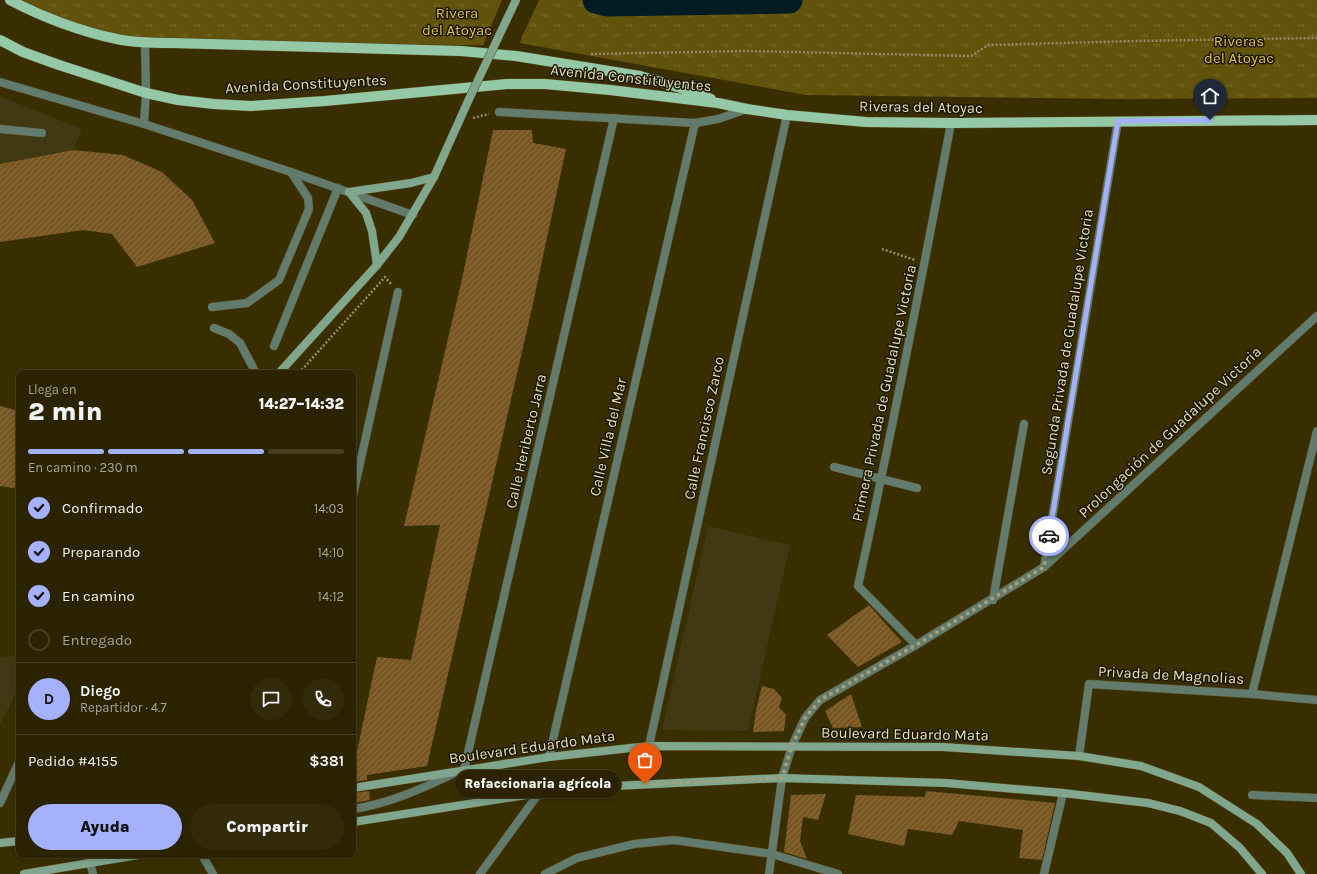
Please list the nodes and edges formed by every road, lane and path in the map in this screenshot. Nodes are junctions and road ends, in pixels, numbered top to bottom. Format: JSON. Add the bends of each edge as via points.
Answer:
{"nodes":[{"id":1,"x":10,"y":0,"type":"edge"},
{"id":2,"x":516,"y":0,"type":"edge"},
{"id":3,"x":1317,"y":38,"type":"edge"},
{"id":4,"x":0,"y":40,"type":"edge"},
{"id":5,"x":145,"y":42,"type":"junction"},
{"id":6,"x":588,"y":54,"type":"dead end"},
{"id":7,"x":0,"y":82,"type":"edge"},
{"id":8,"x":146,"y":93,"type":"junction"},
{"id":9,"x":718,"y":103,"type":"junction"},
{"id":10,"x":748,"y":110,"type":"junction"},
{"id":11,"x":498,"y":112,"type":"joint"},
{"id":12,"x":787,"y":115,"type":"junction"},
{"id":13,"x":614,"y":118,"type":"junction"},
{"id":14,"x":1317,"y":120,"type":"edge"},
{"id":15,"x":1118,"y":121,"type":"junction"},
{"id":16,"x":458,"y":122,"type":"junction"},
{"id":17,"x":695,"y":123,"type":"junction"},
{"id":18,"x":951,"y":123,"type":"junction"},
{"id":19,"x":144,"y":124,"type":"junction"},
{"id":20,"x":0,"y":129,"type":"edge"},
{"id":21,"x":42,"y":133,"type":"dead end"},
{"id":22,"x":291,"y":172,"type":"junction"},
{"id":23,"x":434,"y":177,"type":"junction"},
{"id":24,"x":338,"y":188,"type":"junction"},
{"id":25,"x":350,"y":192,"type":"junction"},
{"id":26,"x":413,"y":214,"type":"junction"},
{"id":27,"x":882,"y":249,"type":"dead end"},
{"id":28,"x":925,"y":264,"type":"junction"},
{"id":29,"x":377,"y":265,"type":"junction"},
{"id":30,"x":398,"y":292,"type":"joint"},
{"id":31,"x":212,"y":307,"type":"dead end"},
{"id":32,"x":1317,"y":316,"type":"edge"},
{"id":33,"x":214,"y":328,"type":"dead end"},
{"id":34,"x":274,"y":346,"type":"dead end"},
{"id":35,"x":254,"y":370,"type":"edge"},
{"id":36,"x":282,"y":370,"type":"edge"},
{"id":37,"x":302,"y":370,"type":"edge"},
{"id":38,"x":1024,"y":424,"type":"dead end"},
{"id":39,"x":1317,"y":431,"type":"edge"},
{"id":40,"x":834,"y":466,"type":"dead end"},
{"id":41,"x":882,"y":479,"type":"junction"},
{"id":42,"x":356,"y":481,"type":"edge"},
{"id":43,"x":917,"y":488,"type":"dead end"},
{"id":44,"x":1044,"y":567,"type":"junction"},
{"id":45,"x":993,"y":600,"type":"junction"},
{"id":46,"x":916,"y":645,"type":"junction"},
{"id":47,"x":1252,"y":694,"type":"junction"},
{"id":48,"x":1317,"y":700,"type":"edge"},
{"id":49,"x":649,"y":746,"type":"junction"},
{"id":50,"x":792,"y":746,"type":"junction"},
{"id":51,"x":1079,"y":756,"type":"junction"},
{"id":52,"x":548,"y":757,"type":"junction"},
{"id":53,"x":16,"y":768,"type":"edge"},
{"id":54,"x":461,"y":771,"type":"junction"},
{"id":55,"x":782,"y":778,"type":"junction"},
{"id":56,"x":356,"y":788,"type":"edge"},
{"id":57,"x":538,"y":793,"type":"junction"},
{"id":58,"x":1063,"y":793,"type":"junction"},
{"id":59,"x":1252,"y":795,"type":"dead end"},
{"id":60,"x":1317,"y":798,"type":"edge"},
{"id":61,"x":0,"y":803,"type":"edge"},
{"id":62,"x":356,"y":809,"type":"edge"},
{"id":63,"x":356,"y":822,"type":"edge"},
{"id":64,"x":16,"y":841,"type":"edge"},
{"id":65,"x":0,"y":843,"type":"edge"},
{"id":66,"x":772,"y":854,"type":"junction"},
{"id":67,"x":117,"y":858,"type":"edge"},
{"id":68,"x":204,"y":858,"type":"edge"},
{"id":69,"x":90,"y":862,"type":"junction"},
{"id":70,"x":24,"y":874,"type":"edge"},
{"id":71,"x":93,"y":874,"type":"edge"},
{"id":72,"x":213,"y":874,"type":"edge"},
{"id":73,"x":480,"y":874,"type":"edge"},
{"id":74,"x":545,"y":874,"type":"edge"},
{"id":75,"x":769,"y":874,"type":"edge"},
{"id":76,"x":838,"y":874,"type":"edge"},
{"id":77,"x":1044,"y":874,"type":"edge"},
{"id":78,"x":1262,"y":874,"type":"edge"},
{"id":79,"x":1301,"y":874,"type":"edge"}],
"edges":[{"from":1,"to":5,"type":"main road","name":"Avenida Constituyentes","via":[[94,34]]},
{"from":2,"to":16,"type":"main road","bridge":true},
{"from":3,"to":6,"type":"path","via":[[988,45],[970,56],[747,51]]},
{"from":4,"to":8,"type":"main road","name":"Avenida Constituyentes","via":[[23,52]]},
{"from":5,"to":8,"type":"street"},
{"from":5,"to":9,"type":"main road","name":"Avenida Constituyentes","via":[[461,51],[516,56],[640,76],[691,90]]},
{"from":7,"to":19,"type":"street"},
{"from":8,"to":9,"type":"main road","name":"Avenida Constituyentes","via":[[178,100],[251,106],[507,84],[545,84]]},
{"from":8,"to":19,"type":"street"},
{"from":9,"to":10,"type":"main road","name":"Riveras del Atoyac"},
{"from":10,"to":12,"type":"main road","name":"Riveras del Atoyac"},
{"from":10,"to":17,"type":"street"},
{"from":11,"to":13,"type":"street"},
{"from":11,"to":16,"type":"path"},
{"from":12,"to":18,"type":"main road","name":"Riveras del Atoyac","via":[[866,122]]},
{"from":12,"to":49,"type":"street","name":"Calle Francisco Zarco"},
{"from":13,"to":17,"type":"street"},
{"from":13,"to":54,"type":"street","name":"Calle Heriberto Jarra"},
{"from":14,"to":15,"type":"main road","name":"Riveras del Atoyac"},
{"from":15,"to":18,"type":"main road","name":"Riveras del Atoyac"},
{"from":15,"to":44,"type":"street","name":"Segunda Privada de Guadalupe Victoria"},
{"from":16,"to":23,"type":"main road"},
{"from":17,"to":52,"type":"street","name":"Calle Villa del Mar"},
{"from":18,"to":28,"type":"street","name":"Primera Privada de Guadalupe Victoria"},
{"from":19,"to":22,"type":"street"},
{"from":20,"to":21,"type":"street"},
{"from":22,"to":24,"type":"street"},
{"from":22,"to":31,"type":"street","via":[[308,198],[309,209],[279,280],[247,303]]},
{"from":23,"to":25,"type":"main road"},
{"from":23,"to":26,"type":"main road"},
{"from":24,"to":25,"type":"street"},
{"from":24,"to":34,"type":"street"},
{"from":25,"to":26,"type":"street"},
{"from":25,"to":29,"type":"main road","via":[[366,213],[372,231]]},
{"from":26,"to":29,"type":"main road"},
{"from":27,"to":28,"type":"path"},
{"from":28,"to":41,"type":"street","name":"Primera Privada de Guadalupe Victoria"},
{"from":29,"to":36,"type":"main road"},
{"from":30,"to":37,"type":"path","via":[[385,277]]},
{"from":30,"to":42,"type":"street"},
{"from":32,"to":44,"type":"street","name":"Prolongación de Guadalupe Victoria"},
{"from":33,"to":35,"type":"street","via":[[229,334],[240,343]]},
{"from":38,"to":45,"type":"street"},
{"from":39,"to":47,"type":"street"},
{"from":40,"to":41,"type":"street"},
{"from":41,"to":43,"type":"street"},
{"from":41,"to":46,"type":"street","name":"Primera Privada de Guadalupe Victoria","via":[[858,586]]},
{"from":44,"to":45,"type":"street","name":"Prolongación de Guadalupe Victoria"},
{"from":45,"to":46,"type":"street","name":"Prolongación de Guadalupe Victoria"},
{"from":46,"to":50,"type":"street","name":"Prolongación de Guadalupe Victoria","via":[[820,700],[805,718]]},
{"from":47,"to":48,"type":"street"},
{"from":47,"to":51,"type":"street","name":"Privada de Magnolias","via":[[1089,684]]},
{"from":49,"to":50,"type":"main road","name":"Boulevard Eduardo Mata"},
{"from":49,"to":52,"type":"main road","name":"Boulevard Eduardo Mata"},
{"from":50,"to":51,"type":"main road","name":"Boulevard Eduardo Mata","via":[[943,747]]},
{"from":50,"to":55,"type":"street","name":"Prolongación de Guadalupe Victoria"},
{"from":51,"to":79,"type":"main road","name":"Boulevard Eduardo Mata","via":[[1141,766],[1199,787],[1257,824],[1287,853]]},
{"from":52,"to":54,"type":"main road","name":"Boulevard Eduardo Mata"},
{"from":53,"to":61,"type":"street"},
{"from":54,"to":56,"type":"main road","name":"Boulevard Eduardo Mata"},
{"from":54,"to":62,"type":"street","via":[[373,806]]},
{"from":55,"to":57,"type":"main road","via":[[614,786]]},
{"from":55,"to":58,"type":"main road","via":[[946,783]]},
{"from":55,"to":66,"type":"street","name":"Prolongación de Guadalupe Victoria"},
{"from":57,"to":63,"type":"main road"},
{"from":57,"to":73,"type":"street"},
{"from":58,"to":77,"type":"street"},
{"from":58,"to":78,"type":"main road","via":[[1148,803],[1180,811],[1211,823],[1240,848]]},
{"from":59,"to":60,"type":"street"},
{"from":64,"to":65,"type":"main road"},
{"from":66,"to":74,"type":"street","via":[[674,840],[634,844],[577,858]]},
{"from":66,"to":75,"type":"street","name":"Prolongación de Guadalupe Victoria"},
{"from":66,"to":76,"type":"street"},
{"from":67,"to":69,"type":"main road"},
{"from":68,"to":72,"type":"street"},
{"from":69,"to":70,"type":"main road"},
{"from":69,"to":71,"type":"street"}]}
